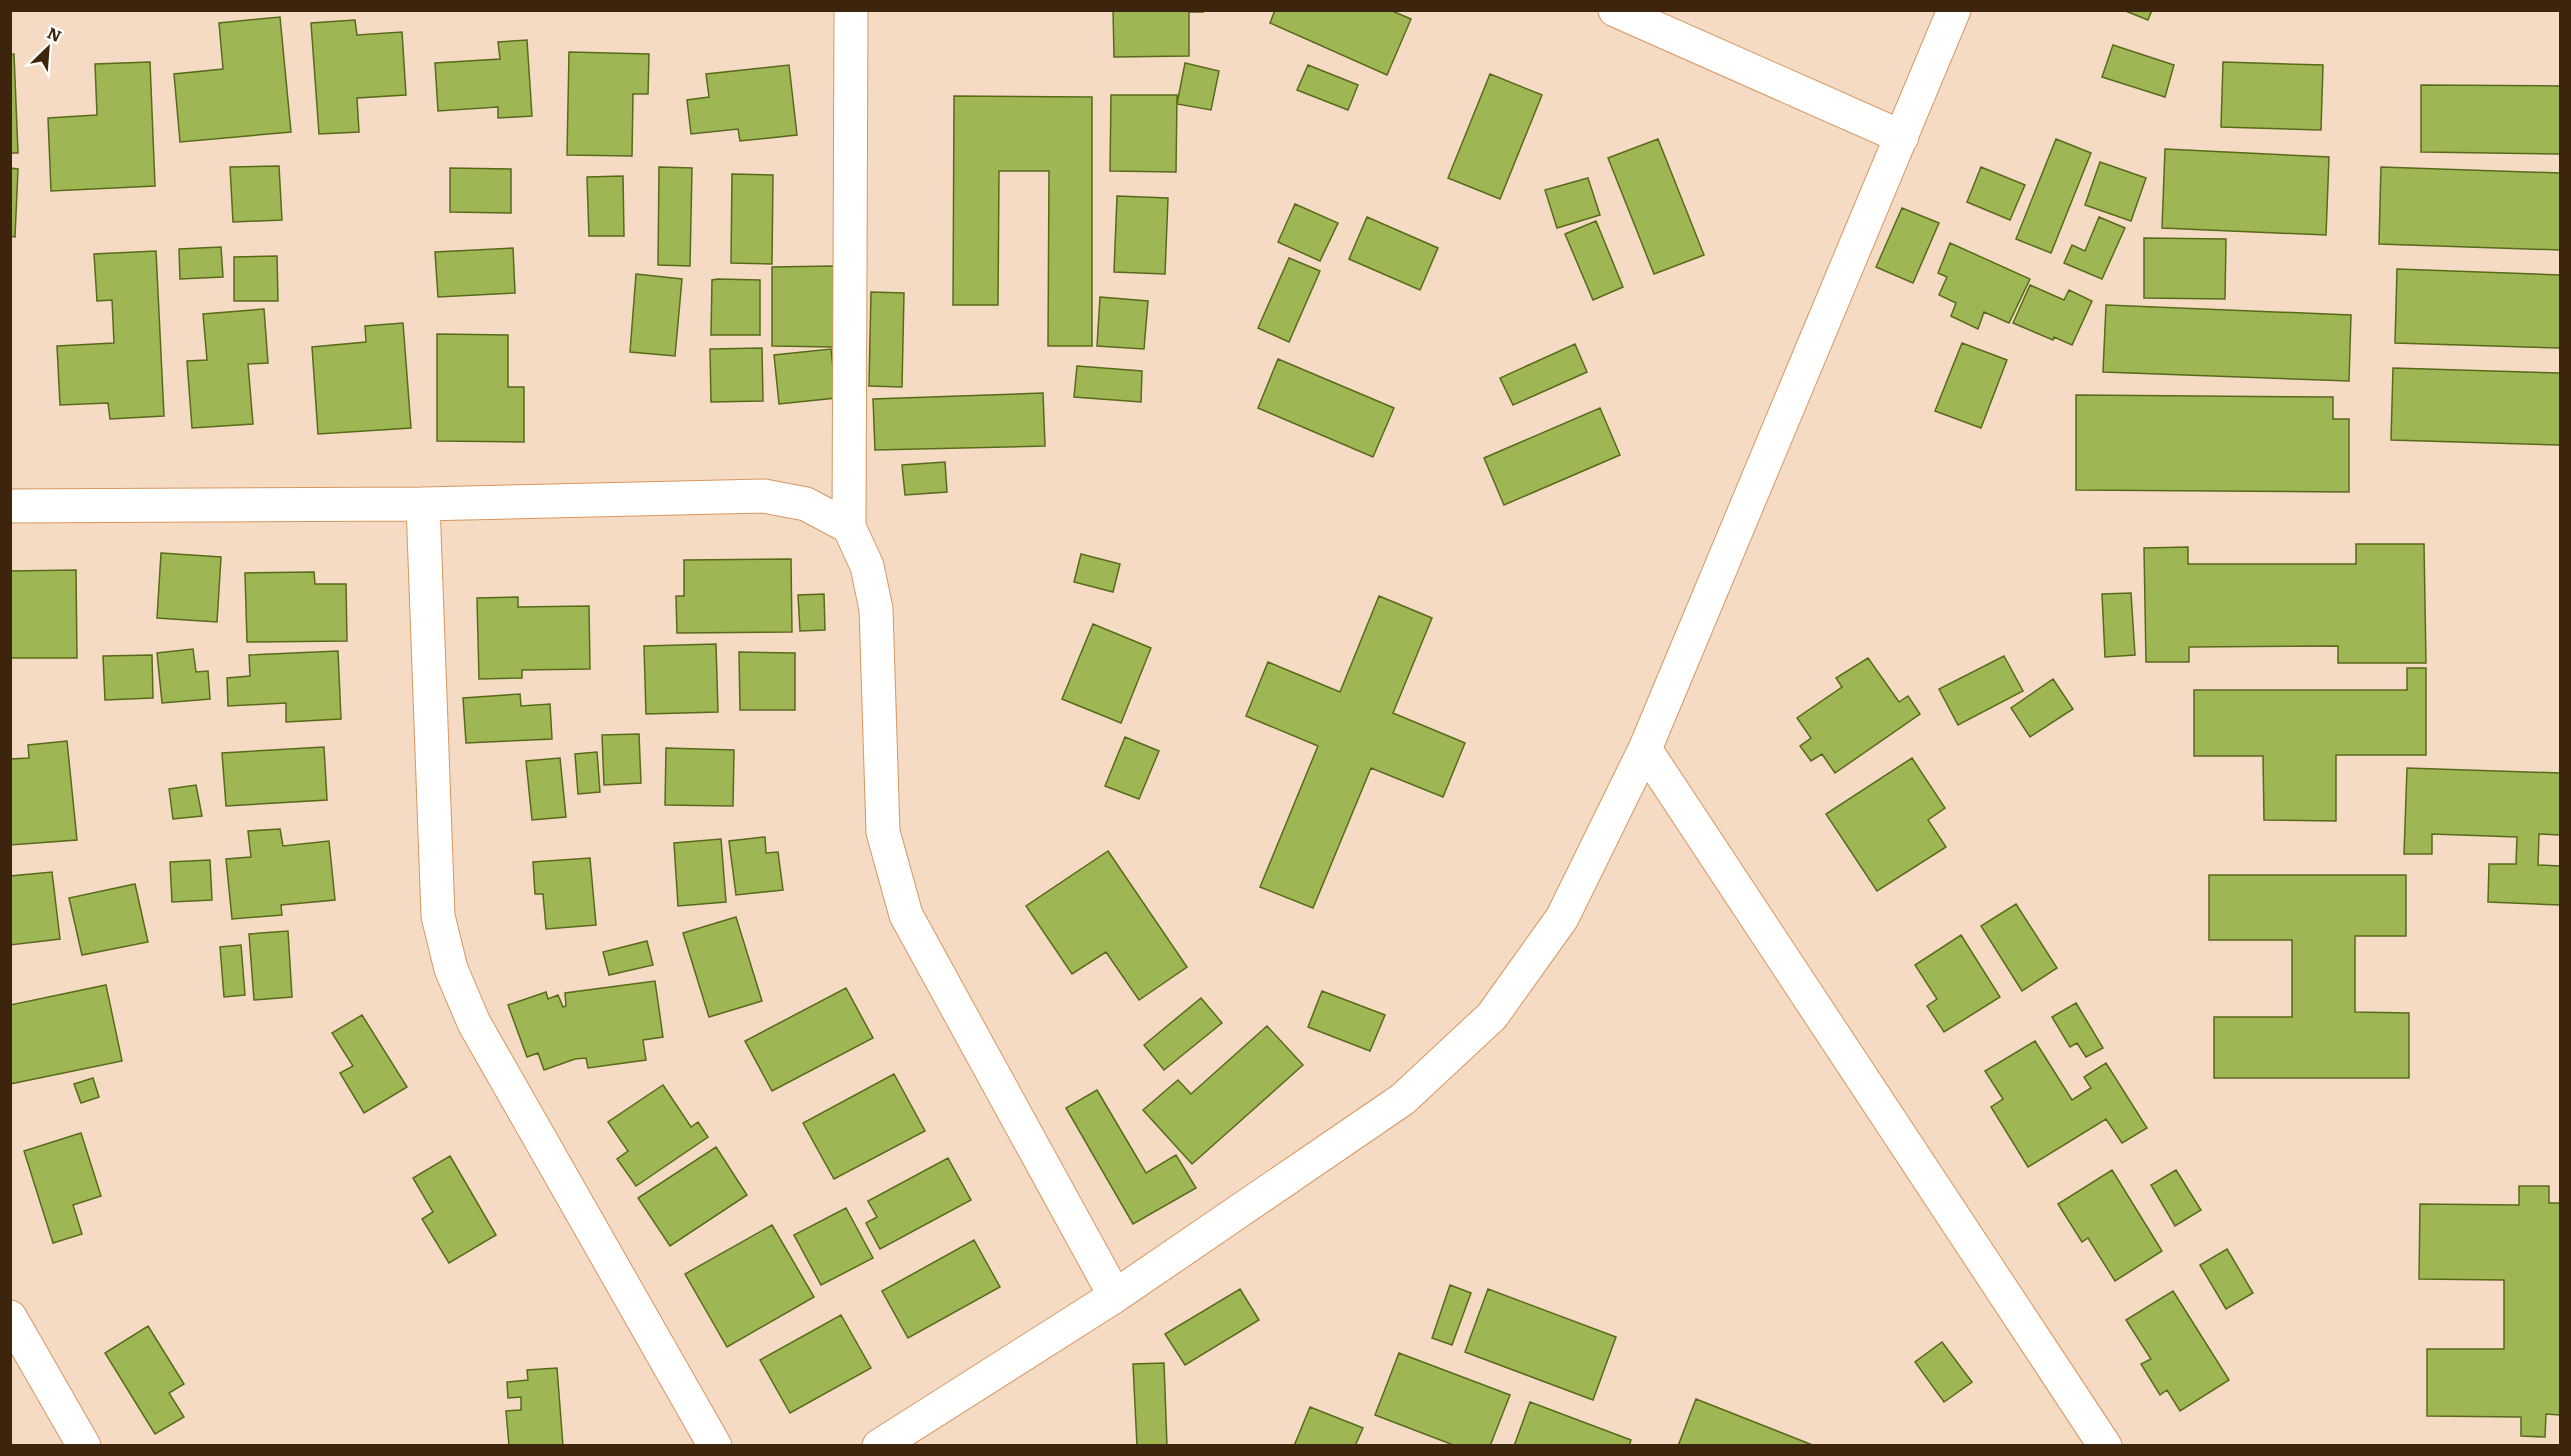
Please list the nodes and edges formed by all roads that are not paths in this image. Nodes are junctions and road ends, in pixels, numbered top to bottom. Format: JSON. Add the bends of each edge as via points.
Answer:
{"nodes":[{"id":1,"x":851,"y":10,"type":"edge"},
{"id":2,"x":1615,"y":10,"type":"edge"},
{"id":3,"x":1954,"y":10,"type":"edge"},
{"id":4,"x":1902,"y":137,"type":"junction"},
{"id":5,"x":423,"y":504,"type":"junction"},
{"id":6,"x":10,"y":506,"type":"edge"},
{"id":7,"x":849,"y":527,"type":"junction"},
{"id":8,"x":1645,"y":749,"type":"junction"},
{"id":9,"x":1115,"y":1296,"type":"junction"},
{"id":10,"x":10,"y":1317,"type":"edge"},
{"id":11,"x":84,"y":1446,"type":"edge"},
{"id":12,"x":715,"y":1446,"type":"edge"},
{"id":13,"x":879,"y":1446,"type":"edge"},
{"id":14,"x":2105,"y":1446,"type":"edge"}],
"edges":[{"from":1,"to":7,"type":"street"},
{"from":2,"to":4,"type":"street"},
{"from":3,"to":4,"type":"street"},
{"from":4,"to":8,"type":"street"},
{"from":5,"to":6,"type":"street"},
{"from":5,"to":7,"type":"street","via":[[764,496],[806,504]]},
{"from":5,"to":12,"type":"street","via":[[438,916],[450,969],[474,1023]]},
{"from":7,"to":9,"type":"street","via":[[867,566],[876,609],[883,832],[906,915]]},
{"from":8,"to":9,"type":"street","via":[[1562,918],[1492,1016],[1403,1099]]},
{"from":8,"to":14,"type":"street"},
{"from":9,"to":13,"type":"street"},
{"from":10,"to":11,"type":"street"}]}
